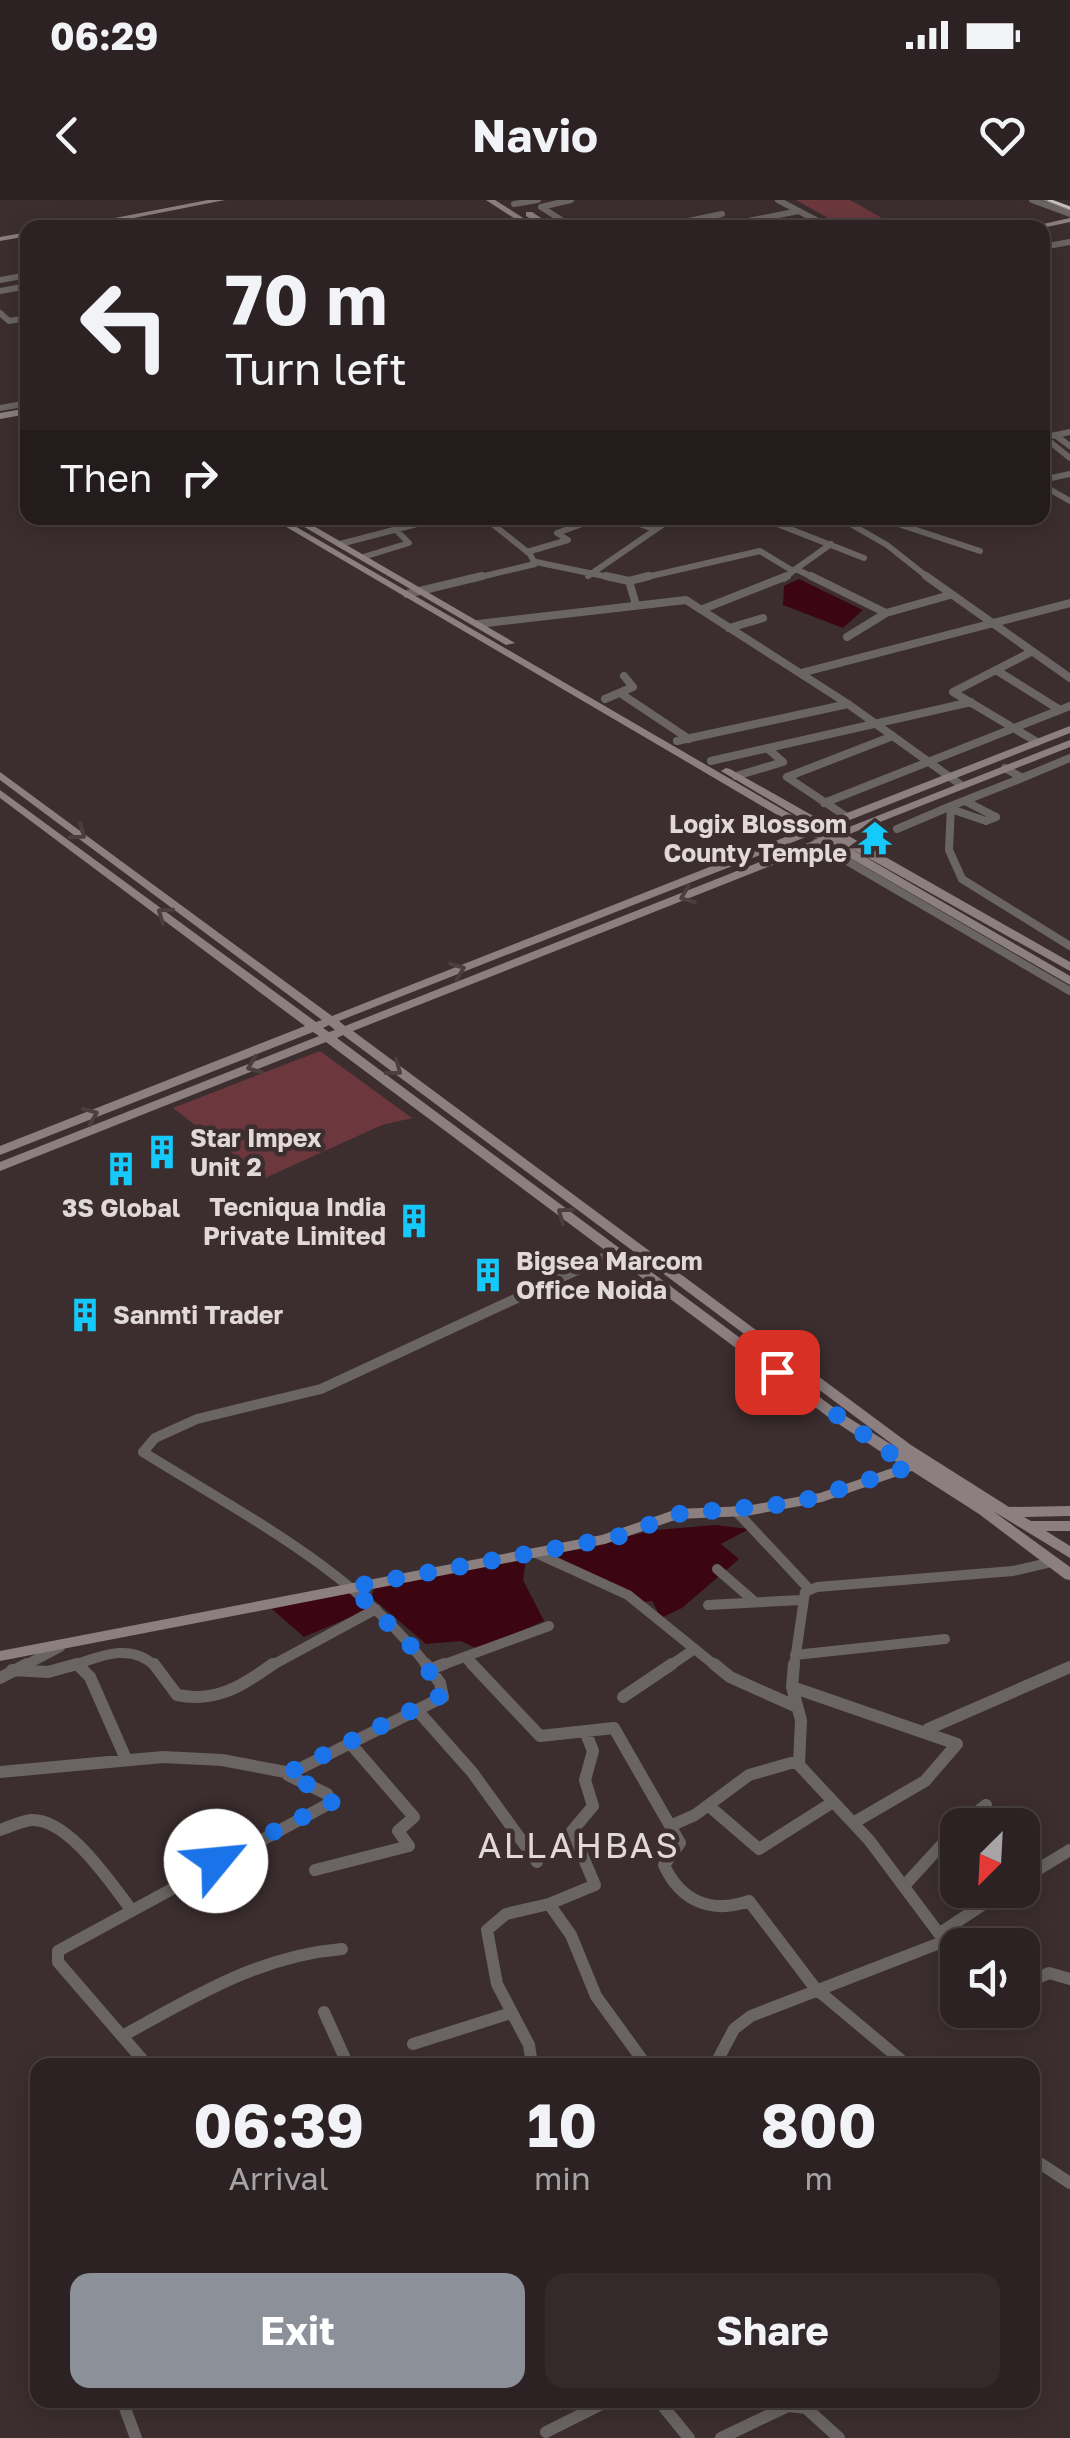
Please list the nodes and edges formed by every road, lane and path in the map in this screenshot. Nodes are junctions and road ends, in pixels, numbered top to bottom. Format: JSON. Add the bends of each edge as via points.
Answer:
{"nodes":[{"id":1,"x":221,"y":200,"type":"edge"},
{"id":2,"x":490,"y":200,"type":"edge"},
{"id":3,"x":538,"y":200,"type":"edge"},
{"id":4,"x":571,"y":200,"type":"edge"},
{"id":5,"x":778,"y":200,"type":"edge"},
{"id":6,"x":1032,"y":200,"type":"edge"},
{"id":7,"x":1046,"y":200,"type":"edge"},
{"id":8,"x":1061,"y":200,"type":"edge"},
{"id":9,"x":511,"y":202,"type":"edge"},
{"id":10,"x":800,"y":213,"type":"junction"},
{"id":11,"x":552,"y":214,"type":"junction"},
{"id":12,"x":722,"y":214,"type":"dead end"},
{"id":13,"x":1070,"y":215,"type":"edge"},
{"id":14,"x":111,"y":220,"type":"edge"},
{"id":15,"x":531,"y":220,"type":"edge"},
{"id":16,"x":533,"y":220,"type":"edge"},
{"id":17,"x":539,"y":220,"type":"edge"},
{"id":18,"x":561,"y":220,"type":"edge"},
{"id":19,"x":693,"y":220,"type":"edge"},
{"id":20,"x":759,"y":220,"type":"edge"},
{"id":21,"x":769,"y":220,"type":"edge"},
{"id":22,"x":810,"y":220,"type":"edge"},
{"id":23,"x":1050,"y":438,"type":"edge"},
{"id":24,"x":1070,"y":458,"type":"edge"},
{"id":25,"x":286,"y":525,"type":"edge"},
{"id":26,"x":306,"y":525,"type":"edge"},
{"id":27,"x":411,"y":525,"type":"edge"},
{"id":28,"x":494,"y":525,"type":"edge"},
{"id":29,"x":578,"y":525,"type":"edge"},
{"id":30,"x":642,"y":525,"type":"edge"},
{"id":31,"x":661,"y":525,"type":"edge"},
{"id":32,"x":781,"y":525,"type":"edge"},
{"id":33,"x":855,"y":525,"type":"edge"},
{"id":34,"x":901,"y":525,"type":"edge"},
{"id":35,"x":395,"y":529,"type":"junction"},
{"id":36,"x":654,"y":529,"type":"junction"},
{"id":37,"x":340,"y":544,"type":"junction"},
{"id":38,"x":831,"y":544,"type":"junction"},
{"id":39,"x":980,"y":551,"type":"dead end"},
{"id":40,"x":528,"y":552,"type":"junction"},
{"id":41,"x":363,"y":557,"type":"junction"},
{"id":42,"x":864,"y":558,"type":"dead end"},
{"id":43,"x":536,"y":562,"type":"junction"},
{"id":44,"x":794,"y":570,"type":"junction"},
{"id":45,"x":588,"y":576,"type":"junction"},
{"id":46,"x":629,"y":581,"type":"junction"},
{"id":47,"x":421,"y":591,"type":"junction"},
{"id":48,"x":406,"y":594,"type":"junction"},
{"id":49,"x":950,"y":595,"type":"junction"},
{"id":50,"x":1070,"y":602,"type":"edge"},
{"id":51,"x":636,"y":605,"type":"junction"},
{"id":52,"x":703,"y":608,"type":"junction"},
{"id":53,"x":886,"y":614,"type":"junction"},
{"id":54,"x":762,"y":618,"type":"dead end"},
{"id":55,"x":990,"y":623,"type":"junction"},
{"id":56,"x":478,"y":624,"type":"junction"},
{"id":57,"x":729,"y":628,"type":"junction"},
{"id":58,"x":846,"y":637,"type":"dead end"},
{"id":59,"x":1030,"y":652,"type":"junction"},
{"id":60,"x":996,"y":670,"type":"junction"},
{"id":61,"x":801,"y":673,"type":"junction"},
{"id":62,"x":624,"y":676,"type":"dead end"},
{"id":63,"x":1070,"y":678,"type":"edge"},
{"id":64,"x":620,"y":693,"type":"junction"},
{"id":65,"x":605,"y":699,"type":"junction"},
{"id":66,"x":970,"y":702,"type":"junction"},
{"id":67,"x":848,"y":704,"type":"junction"},
{"id":68,"x":1070,"y":706,"type":"edge"},
{"id":69,"x":1060,"y":710,"type":"junction"},
{"id":70,"x":875,"y":722,"type":"junction"},
{"id":71,"x":1014,"y":728,"type":"junction"},
{"id":72,"x":1070,"y":729,"type":"edge"},
{"id":73,"x":894,"y":736,"type":"junction"},
{"id":74,"x":682,"y":740,"type":"junction"},
{"id":75,"x":1036,"y":742,"type":"junction"},
{"id":76,"x":1070,"y":742,"type":"edge"},
{"id":77,"x":768,"y":748,"type":"junction"},
{"id":78,"x":1070,"y":758,"type":"edge"},
{"id":79,"x":928,"y":761,"type":"junction"},
{"id":80,"x":711,"y":762,"type":"junction"},
{"id":81,"x":1000,"y":770,"type":"junction"},
{"id":82,"x":0,"y":775,"type":"edge"},
{"id":83,"x":736,"y":776,"type":"junction"},
{"id":84,"x":949,"y":776,"type":"junction"},
{"id":85,"x":1018,"y":780,"type":"junction"},
{"id":86,"x":962,"y":785,"type":"junction"},
{"id":87,"x":0,"y":792,"type":"edge"},
{"id":88,"x":965,"y":801,"type":"junction"},
{"id":89,"x":824,"y":803,"type":"junction"},
{"id":90,"x":951,"y":808,"type":"junction"},
{"id":91,"x":847,"y":816,"type":"junction"},
{"id":92,"x":876,"y":819,"type":"junction"},
{"id":93,"x":821,"y":836,"type":"junction"},
{"id":94,"x":1070,"y":946,"type":"edge"},
{"id":95,"x":1070,"y":968,"type":"edge"},
{"id":96,"x":1070,"y":981,"type":"edge"},
{"id":97,"x":1070,"y":991,"type":"edge"},
{"id":98,"x":322,"y":1023,"type":"junction"},
{"id":99,"x":344,"y":1031,"type":"junction"},
{"id":100,"x":328,"y":1036,"type":"junction"},
{"id":101,"x":0,"y":1151,"type":"edge"},
{"id":102,"x":0,"y":1167,"type":"edge"},
{"id":103,"x":616,"y":1252,"type":"junction"},
{"id":104,"x":909,"y":1467,"type":"junction"},
{"id":105,"x":736,"y":1511,"type":"junction"},
{"id":106,"x":1070,"y":1511,"type":"edge"},
{"id":107,"x":1008,"y":1519,"type":"junction"},
{"id":108,"x":1033,"y":1526,"type":"junction"},
{"id":109,"x":1070,"y":1526,"type":"edge"},
{"id":110,"x":536,"y":1552,"type":"junction"},
{"id":111,"x":1070,"y":1554,"type":"edge"},
{"id":112,"x":1052,"y":1562,"type":"junction"},
{"id":113,"x":718,"y":1569,"type":"dead end"},
{"id":114,"x":1070,"y":1575,"type":"edge"},
{"id":115,"x":351,"y":1587,"type":"junction"},
{"id":116,"x":805,"y":1595,"type":"junction"},
{"id":117,"x":756,"y":1602,"type":"junction"},
{"id":118,"x":708,"y":1605,"type":"dead end"},
{"id":119,"x":376,"y":1609,"type":"junction"},
{"id":120,"x":548,"y":1626,"type":"dead end"},
{"id":121,"x":946,"y":1640,"type":"dead end"},
{"id":122,"x":70,"y":1643,"type":"junction"},
{"id":123,"x":694,"y":1650,"type":"junction"},
{"id":124,"x":796,"y":1655,"type":"junction"},
{"id":125,"x":0,"y":1656,"type":"edge"},
{"id":126,"x":466,"y":1658,"type":"junction"},
{"id":127,"x":1070,"y":1666,"type":"edge"},
{"id":128,"x":80,"y":1667,"type":"junction"},
{"id":129,"x":431,"y":1669,"type":"junction"},
{"id":130,"x":12,"y":1670,"type":"junction"},
{"id":131,"x":0,"y":1678,"type":"edge"},
{"id":132,"x":792,"y":1687,"type":"junction"},
{"id":133,"x":624,"y":1697,"type":"dead end"},
{"id":134,"x":797,"y":1707,"type":"junction"},
{"id":135,"x":418,"y":1710,"type":"junction"},
{"id":136,"x":927,"y":1730,"type":"junction"},
{"id":137,"x":585,"y":1731,"type":"junction"},
{"id":138,"x":350,"y":1744,"type":"junction"},
{"id":139,"x":126,"y":1758,"type":"junction"},
{"id":140,"x":798,"y":1761,"type":"junction"},
{"id":141,"x":0,"y":1772,"type":"edge"},
{"id":142,"x":286,"y":1774,"type":"junction"},
{"id":143,"x":833,"y":1802,"type":"junction"},
{"id":144,"x":986,"y":1804,"type":"dead end"},
{"id":145,"x":709,"y":1806,"type":"junction"},
{"id":146,"x":981,"y":1808,"type":"edge"},
{"id":147,"x":853,"y":1822,"type":"junction"},
{"id":148,"x":670,"y":1826,"type":"junction"},
{"id":149,"x":0,"y":1830,"type":"edge"},
{"id":150,"x":940,"y":1847,"type":"edge"},
{"id":151,"x":1070,"y":1850,"type":"edge"},
{"id":152,"x":538,"y":1862,"type":"dead end"},
{"id":153,"x":1040,"y":1868,"type":"edge"},
{"id":154,"x":315,"y":1870,"type":"dead end"},
{"id":155,"x":905,"y":1886,"type":"junction"},
{"id":156,"x":550,"y":1904,"type":"junction"},
{"id":157,"x":130,"y":1908,"type":"junction"},
{"id":158,"x":981,"y":1908,"type":"edge"},
{"id":159,"x":954,"y":1928,"type":"edge"},
{"id":160,"x":940,"y":1934,"type":"edge"},
{"id":161,"x":940,"y":1938,"type":"edge"},
{"id":162,"x":342,"y":1949,"type":"dead end"},
{"id":163,"x":1040,"y":1977,"type":"edge"},
{"id":164,"x":1070,"y":1979,"type":"edge"},
{"id":165,"x":815,"y":1988,"type":"junction"},
{"id":166,"x":324,"y":2012,"type":"dead end"},
{"id":167,"x":510,"y":2013,"type":"junction"},
{"id":168,"x":124,"y":2034,"type":"junction"},
{"id":169,"x":413,"y":2044,"type":"dead end"},
{"id":170,"x":142,"y":2058,"type":"edge"},
{"id":171,"x":345,"y":2058,"type":"edge"},
{"id":172,"x":531,"y":2058,"type":"edge"},
{"id":173,"x":641,"y":2058,"type":"edge"},
{"id":174,"x":719,"y":2058,"type":"edge"},
{"id":175,"x":899,"y":2058,"type":"edge"},
{"id":176,"x":1040,"y":2163,"type":"edge"},
{"id":177,"x":1070,"y":2183,"type":"edge"},
{"id":178,"x":125,"y":2408,"type":"edge"},
{"id":179,"x":594,"y":2408,"type":"edge"},
{"id":180,"x":665,"y":2408,"type":"edge"},
{"id":181,"x":778,"y":2408,"type":"edge"},
{"id":182,"x":814,"y":2408,"type":"edge"},
{"id":183,"x":546,"y":2432,"type":"dead end"},
{"id":184,"x":136,"y":2438,"type":"edge"},
{"id":185,"x":689,"y":2438,"type":"edge"},
{"id":186,"x":721,"y":2438,"type":"edge"},
{"id":187,"x":839,"y":2438,"type":"edge"}],
"edges":[{"from":1,"to":14,"type":"street"},
{"from":2,"to":15,"type":"street"},
{"from":3,"to":9,"type":"street"},
{"from":4,"to":11,"type":"street","via":[[541,206]]},
{"from":5,"to":10,"type":"street"},
{"from":6,"to":13,"type":"street"},
{"from":7,"to":13,"type":"street"},
{"from":8,"to":13,"type":"street"},
{"from":9,"to":16,"type":"street"},
{"from":10,"to":20,"type":"street"},
{"from":10,"to":21,"type":"street"},
{"from":10,"to":22,"type":"street"},
{"from":11,"to":17,"type":"street"},
{"from":11,"to":18,"type":"street"},
{"from":12,"to":19,"type":"street"},
{"from":23,"to":24,"type":"street"},
{"from":25,"to":48,"type":"street"},
{"from":26,"to":37,"type":"street"},
{"from":27,"to":35,"type":"street"},
{"from":28,"to":40,"type":"street"},
{"from":29,"to":40,"type":"street","via":[[556,532],[568,540]]},
{"from":30,"to":36,"type":"street"},
{"from":31,"to":36,"type":"street"},
{"from":32,"to":38,"type":"street"},
{"from":33,"to":49,"type":"street"},
{"from":34,"to":39,"type":"street"},
{"from":35,"to":37,"type":"street"},
{"from":35,"to":41,"type":"street","via":[[409,543]]},
{"from":36,"to":45,"type":"street"},
{"from":37,"to":41,"type":"street"},
{"from":38,"to":42,"type":"street"},
{"from":38,"to":44,"type":"street"},
{"from":40,"to":43,"type":"street"},
{"from":41,"to":47,"type":"street"},
{"from":43,"to":45,"type":"street"},
{"from":43,"to":47,"type":"street"},
{"from":44,"to":46,"type":"street","via":[[760,551]]},
{"from":44,"to":52,"type":"street"},
{"from":44,"to":53,"type":"street"},
{"from":45,"to":46,"type":"street"},
{"from":46,"to":51,"type":"street"},
{"from":47,"to":48,"type":"street"},
{"from":47,"to":56,"type":"street"},
{"from":48,"to":93,"type":"street"},
{"from":49,"to":53,"type":"street"},
{"from":49,"to":55,"type":"street"},
{"from":50,"to":55,"type":"street"},
{"from":51,"to":52,"type":"street","via":[[680,599]]},
{"from":51,"to":56,"type":"street"},
{"from":52,"to":57,"type":"street"},
{"from":53,"to":58,"type":"street"},
{"from":54,"to":57,"type":"street"},
{"from":55,"to":59,"type":"street"},
{"from":55,"to":61,"type":"street"},
{"from":56,"to":65,"type":"street"},
{"from":57,"to":61,"type":"street"},
{"from":59,"to":60,"type":"street"},
{"from":59,"to":63,"type":"street"},
{"from":60,"to":66,"type":"street","via":[[954,688]]},
{"from":60,"to":69,"type":"street"},
{"from":61,"to":67,"type":"street"},
{"from":62,"to":64,"type":"street","via":[[633,687]]},
{"from":64,"to":65,"type":"street"},
{"from":64,"to":74,"type":"street"},
{"from":65,"to":74,"type":"street"},
{"from":66,"to":70,"type":"street"},
{"from":66,"to":71,"type":"street"},
{"from":67,"to":70,"type":"street"},
{"from":67,"to":74,"type":"street"},
{"from":68,"to":69,"type":"street"},
{"from":69,"to":71,"type":"street"},
{"from":70,"to":73,"type":"street"},
{"from":70,"to":77,"type":"street"},
{"from":71,"to":75,"type":"street"},
{"from":71,"to":79,"type":"street"},
{"from":72,"to":75,"type":"street"},
{"from":73,"to":79,"type":"street"},
{"from":73,"to":89,"type":"street","via":[[786,777]]},
{"from":74,"to":80,"type":"street"},
{"from":75,"to":84,"type":"street"},
{"from":76,"to":81,"type":"street"},
{"from":77,"to":80,"type":"street"},
{"from":77,"to":83,"type":"street","via":[[783,762]]},
{"from":78,"to":85,"type":"street"},
{"from":79,"to":84,"type":"street"},
{"from":79,"to":89,"type":"street"},
{"from":80,"to":83,"type":"street"},
{"from":81,"to":85,"type":"street"},
{"from":81,"to":86,"type":"street"},
{"from":82,"to":98,"type":"street","one_way":true},
{"from":83,"to":93,"type":"street"},
{"from":84,"to":86,"type":"street"},
{"from":84,"to":91,"type":"street"},
{"from":85,"to":88,"type":"street"},
{"from":86,"to":92,"type":"street"},
{"from":98,"to":87,"type":"street","one_way":true},
{"from":88,"to":90,"type":"street"},
{"from":88,"to":90,"type":"street","via":[[995,820]]},
{"from":89,"to":91,"type":"street"},
{"from":90,"to":92,"type":"street","via":[[895,829]]},
{"from":90,"to":94,"type":"street","via":[[949,850],[968,887]]},
{"from":91,"to":93,"type":"street"},
{"from":92,"to":93,"type":"street"},
{"from":93,"to":95,"type":"street"},
{"from":93,"to":96,"type":"street"},
{"from":93,"to":97,"type":"street"},
{"from":98,"to":93,"type":"street","one_way":true},
{"from":93,"to":99,"type":"street","one_way":true},
{"from":98,"to":99,"type":"street"},
{"from":98,"to":100,"type":"street"},
{"from":101,"to":98,"type":"street","one_way":true},
{"from":99,"to":100,"type":"street"},
{"from":99,"to":107,"type":"street","one_way":true},
{"from":100,"to":102,"type":"street","one_way":true},
{"from":103,"to":100,"type":"street","one_way":true},
{"from":103,"to":104,"type":"street"},
{"from":103,"to":115,"type":"street","via":[[321,1389],[270,1406],[196,1418],[146,1446],[148,1457],[284,1536]]},
{"from":104,"to":105,"type":"street","via":[[828,1496]]},
{"from":104,"to":107,"type":"street"},
{"from":105,"to":110,"type":"street","via":[[677,1514],[624,1535]]},
{"from":105,"to":116,"type":"street"},
{"from":106,"to":107,"type":"street"},
{"from":107,"to":108,"type":"street"},
{"from":107,"to":112,"type":"street"},
{"from":108,"to":109,"type":"street"},
{"from":108,"to":111,"type":"street"},
{"from":110,"to":115,"type":"street"},
{"from":110,"to":123,"type":"street","via":[[628,1594]]},
{"from":112,"to":114,"type":"street"},
{"from":112,"to":116,"type":"street"},
{"from":113,"to":117,"type":"street"},
{"from":115,"to":119,"type":"street"},
{"from":115,"to":122,"type":"street"},
{"from":116,"to":117,"type":"street"},
{"from":116,"to":124,"type":"street"},
{"from":117,"to":118,"type":"street"},
{"from":119,"to":128,"type":"street","via":[[294,1650],[242,1688],[205,1698],[177,1694],[150,1660],[131,1652],[103,1655]]},
{"from":119,"to":129,"type":"street"},
{"from":120,"to":126,"type":"street"},
{"from":121,"to":124,"type":"street"},
{"from":122,"to":125,"type":"street"},
{"from":122,"to":130,"type":"street"},
{"from":123,"to":133,"type":"street"},
{"from":123,"to":134,"type":"street","via":[[740,1682]]},
{"from":124,"to":132,"type":"street"},
{"from":126,"to":129,"type":"street"},
{"from":126,"to":137,"type":"street","via":[[537,1734]]},
{"from":127,"to":136,"type":"street"},
{"from":128,"to":130,"type":"street"},
{"from":128,"to":139,"type":"street"},
{"from":129,"to":135,"type":"street","via":[[444,1694]]},
{"from":130,"to":131,"type":"street"},
{"from":132,"to":134,"type":"street"},
{"from":132,"to":136,"type":"street"},
{"from":134,"to":140,"type":"street"},
{"from":135,"to":138,"type":"street"},
{"from":135,"to":152,"type":"street"},
{"from":136,"to":147,"type":"street","via":[[956,1748],[906,1796]]},
{"from":137,"to":148,"type":"street","via":[[617,1731]]},
{"from":137,"to":156,"type":"street","via":[[593,1751],[585,1780],[593,1806],[572,1831],[596,1882]]},
{"from":138,"to":142,"type":"street"},
{"from":138,"to":154,"type":"street","via":[[414,1817],[398,1831],[410,1846]]},
{"from":139,"to":141,"type":"street"},
{"from":139,"to":142,"type":"street","via":[[222,1760]]},
{"from":140,"to":143,"type":"street"},
{"from":140,"to":145,"type":"street","via":[[749,1776]]},
{"from":142,"to":157,"type":"street","via":[[332,1802]]},
{"from":143,"to":145,"type":"street","via":[[759,1849]]},
{"from":143,"to":147,"type":"street"},
{"from":144,"to":146,"type":"street"},
{"from":145,"to":148,"type":"street"},
{"from":147,"to":155,"type":"street"},
{"from":148,"to":165,"type":"street","via":[[680,1843],[664,1865],[671,1880],[714,1908],[749,1901]]},
{"from":149,"to":157,"type":"street","via":[[32,1820],[56,1830],[80,1848]]},
{"from":150,"to":155,"type":"street"},
{"from":151,"to":153,"type":"street"},
{"from":155,"to":160,"type":"street"},
{"from":156,"to":167,"type":"street","via":[[488,1926],[495,1978]]},
{"from":156,"to":173,"type":"street","via":[[604,2008]]},
{"from":157,"to":168,"type":"street","via":[[56,1957]]},
{"from":158,"to":159,"type":"street"},
{"from":161,"to":165,"type":"street"},
{"from":162,"to":168,"type":"street","via":[[258,1962]]},
{"from":163,"to":164,"type":"street"},
{"from":165,"to":174,"type":"street","via":[[742,2022]]},
{"from":165,"to":175,"type":"street"},
{"from":166,"to":171,"type":"street"},
{"from":167,"to":169,"type":"street"},
{"from":167,"to":172,"type":"street"},
{"from":168,"to":170,"type":"street"},
{"from":176,"to":177,"type":"street"},
{"from":178,"to":184,"type":"street"},
{"from":179,"to":183,"type":"street"},
{"from":180,"to":185,"type":"street"},
{"from":181,"to":186,"type":"street"},
{"from":182,"to":187,"type":"street"}]}
